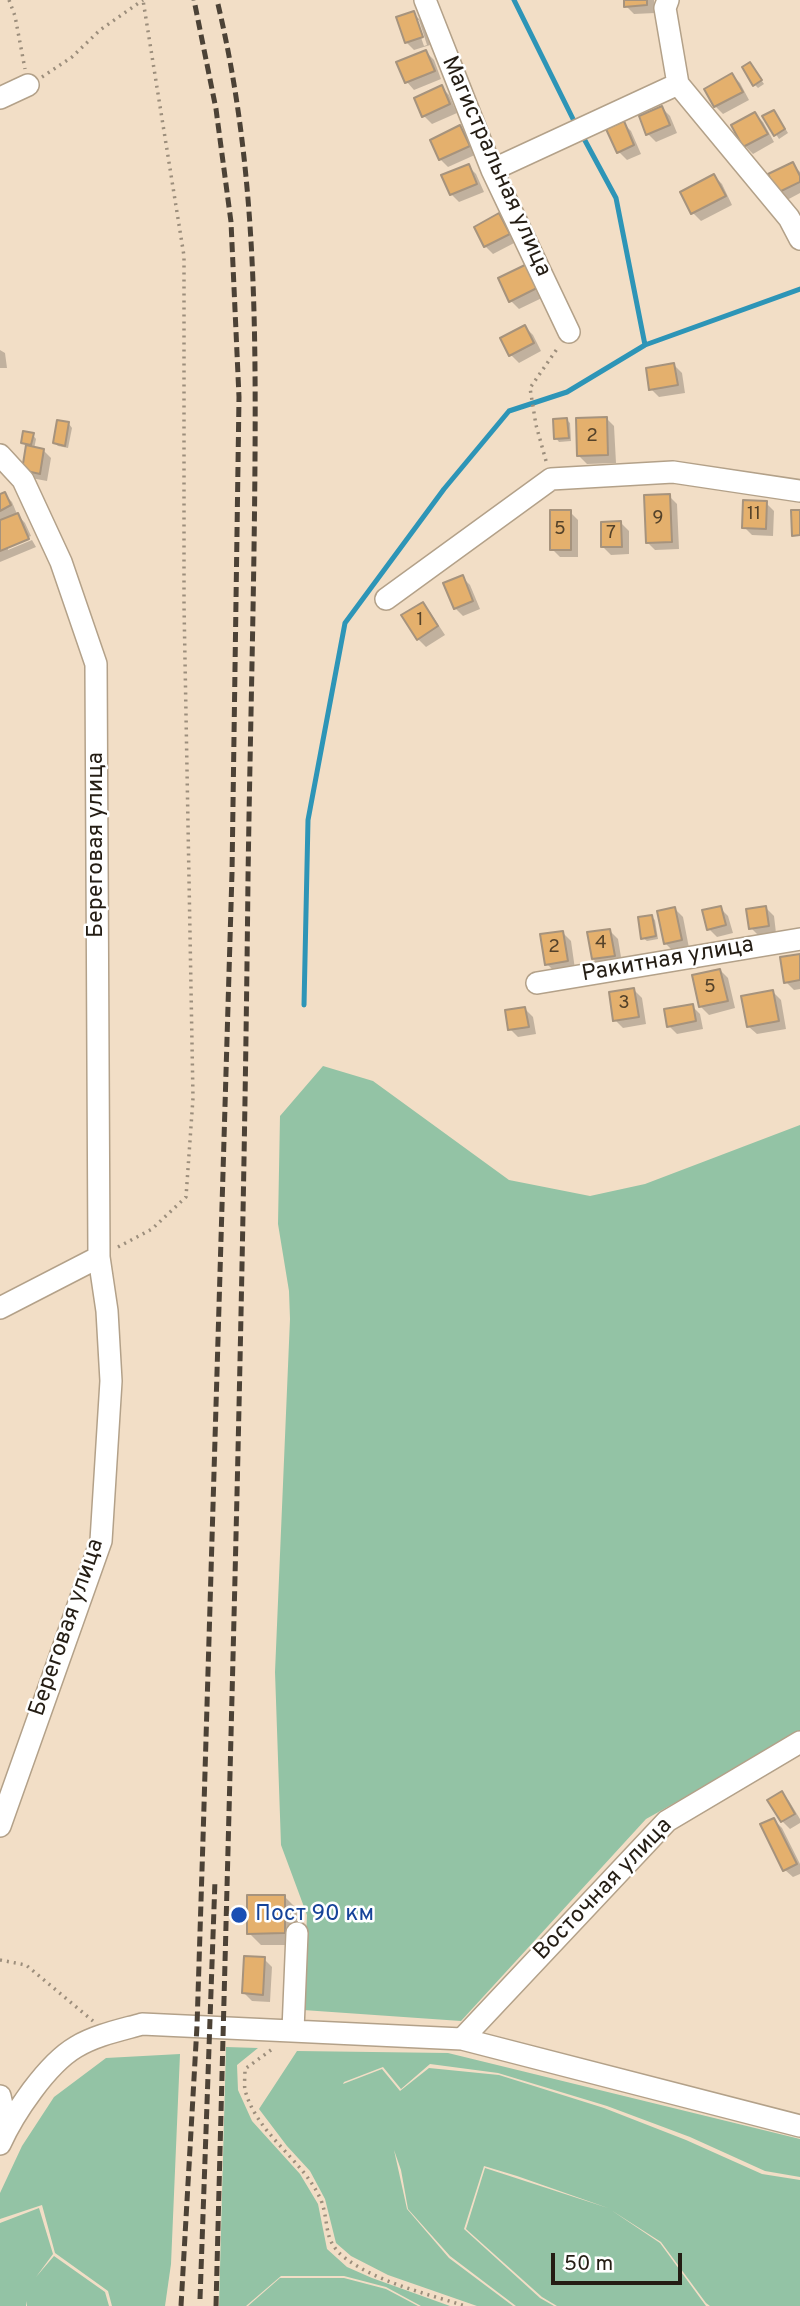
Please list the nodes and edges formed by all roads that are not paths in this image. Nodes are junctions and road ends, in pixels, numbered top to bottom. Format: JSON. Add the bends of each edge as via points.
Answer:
{"nodes":[{"id":1,"x":425,"y":0,"type":"edge"},
{"id":2,"x":668,"y":0,"type":"edge"},
{"id":3,"x":678,"y":84,"type":"junction"},
{"id":4,"x":29,"y":85,"type":"road end"},
{"id":5,"x":0,"y":98,"type":"edge"},
{"id":6,"x":492,"y":170,"type":"junction"},
{"id":7,"x":794,"y":215,"type":"edge"},
{"id":8,"x":800,"y":239,"type":"edge"},
{"id":9,"x":569,"y":332,"type":"road end"},
{"id":10,"x":0,"y":455,"type":"edge"},
{"id":11,"x":800,"y":491,"type":"edge"},
{"id":12,"x":386,"y":599,"type":"dead end"},
{"id":13,"x":800,"y":939,"type":"edge"},
{"id":14,"x":537,"y":983,"type":"dead end"},
{"id":15,"x":99,"y":1257,"type":"junction"},
{"id":16,"x":0,"y":1308,"type":"edge"},
{"id":17,"x":800,"y":1742,"type":"edge"},
{"id":18,"x":0,"y":1826,"type":"edge"},
{"id":19,"x":297,"y":1933,"type":"dead end"},
{"id":20,"x":293,"y":2030,"type":"junction"},
{"id":21,"x":462,"y":2039,"type":"junction"},
{"id":22,"x":0,"y":2096,"type":"edge"},
{"id":23,"x":800,"y":2126,"type":"edge"},
{"id":24,"x":4,"y":2136,"type":"edge"}],
"edges":[{"from":1,"to":6,"type":"street","name":"Магистральная улица"},
{"from":2,"to":3,"type":"street","via":[[665,8]]},
{"from":3,"to":6,"type":"street"},
{"from":3,"to":7,"type":"street"},
{"from":4,"to":5,"type":"street"},
{"from":6,"to":9,"type":"street","name":"Магистральная улица"},
{"from":7,"to":8,"type":"street"},
{"from":10,"to":15,"type":"street","name":"Береговая улица","via":[[23,480],[61,562],[96,664]]},
{"from":11,"to":12,"type":"street","via":[[673,472],[551,480]]},
{"from":13,"to":14,"type":"street","name":"Ракитная улица"},
{"from":15,"to":16,"type":"street"},
{"from":15,"to":18,"type":"street","name":"Береговая улица","via":[[111,1381],[101,1541]]},
{"from":17,"to":21,"type":"street","name":"Восточная улица","via":[[667,1821]]},
{"from":19,"to":20,"type":"street"},
{"from":20,"to":21,"type":"street"},
{"from":20,"to":24,"type":"street","via":[[142,2024],[108,2033],[76,2047],[44,2076]]},
{"from":21,"to":23,"type":"street"},
{"from":22,"to":24,"type":"street"}]}
